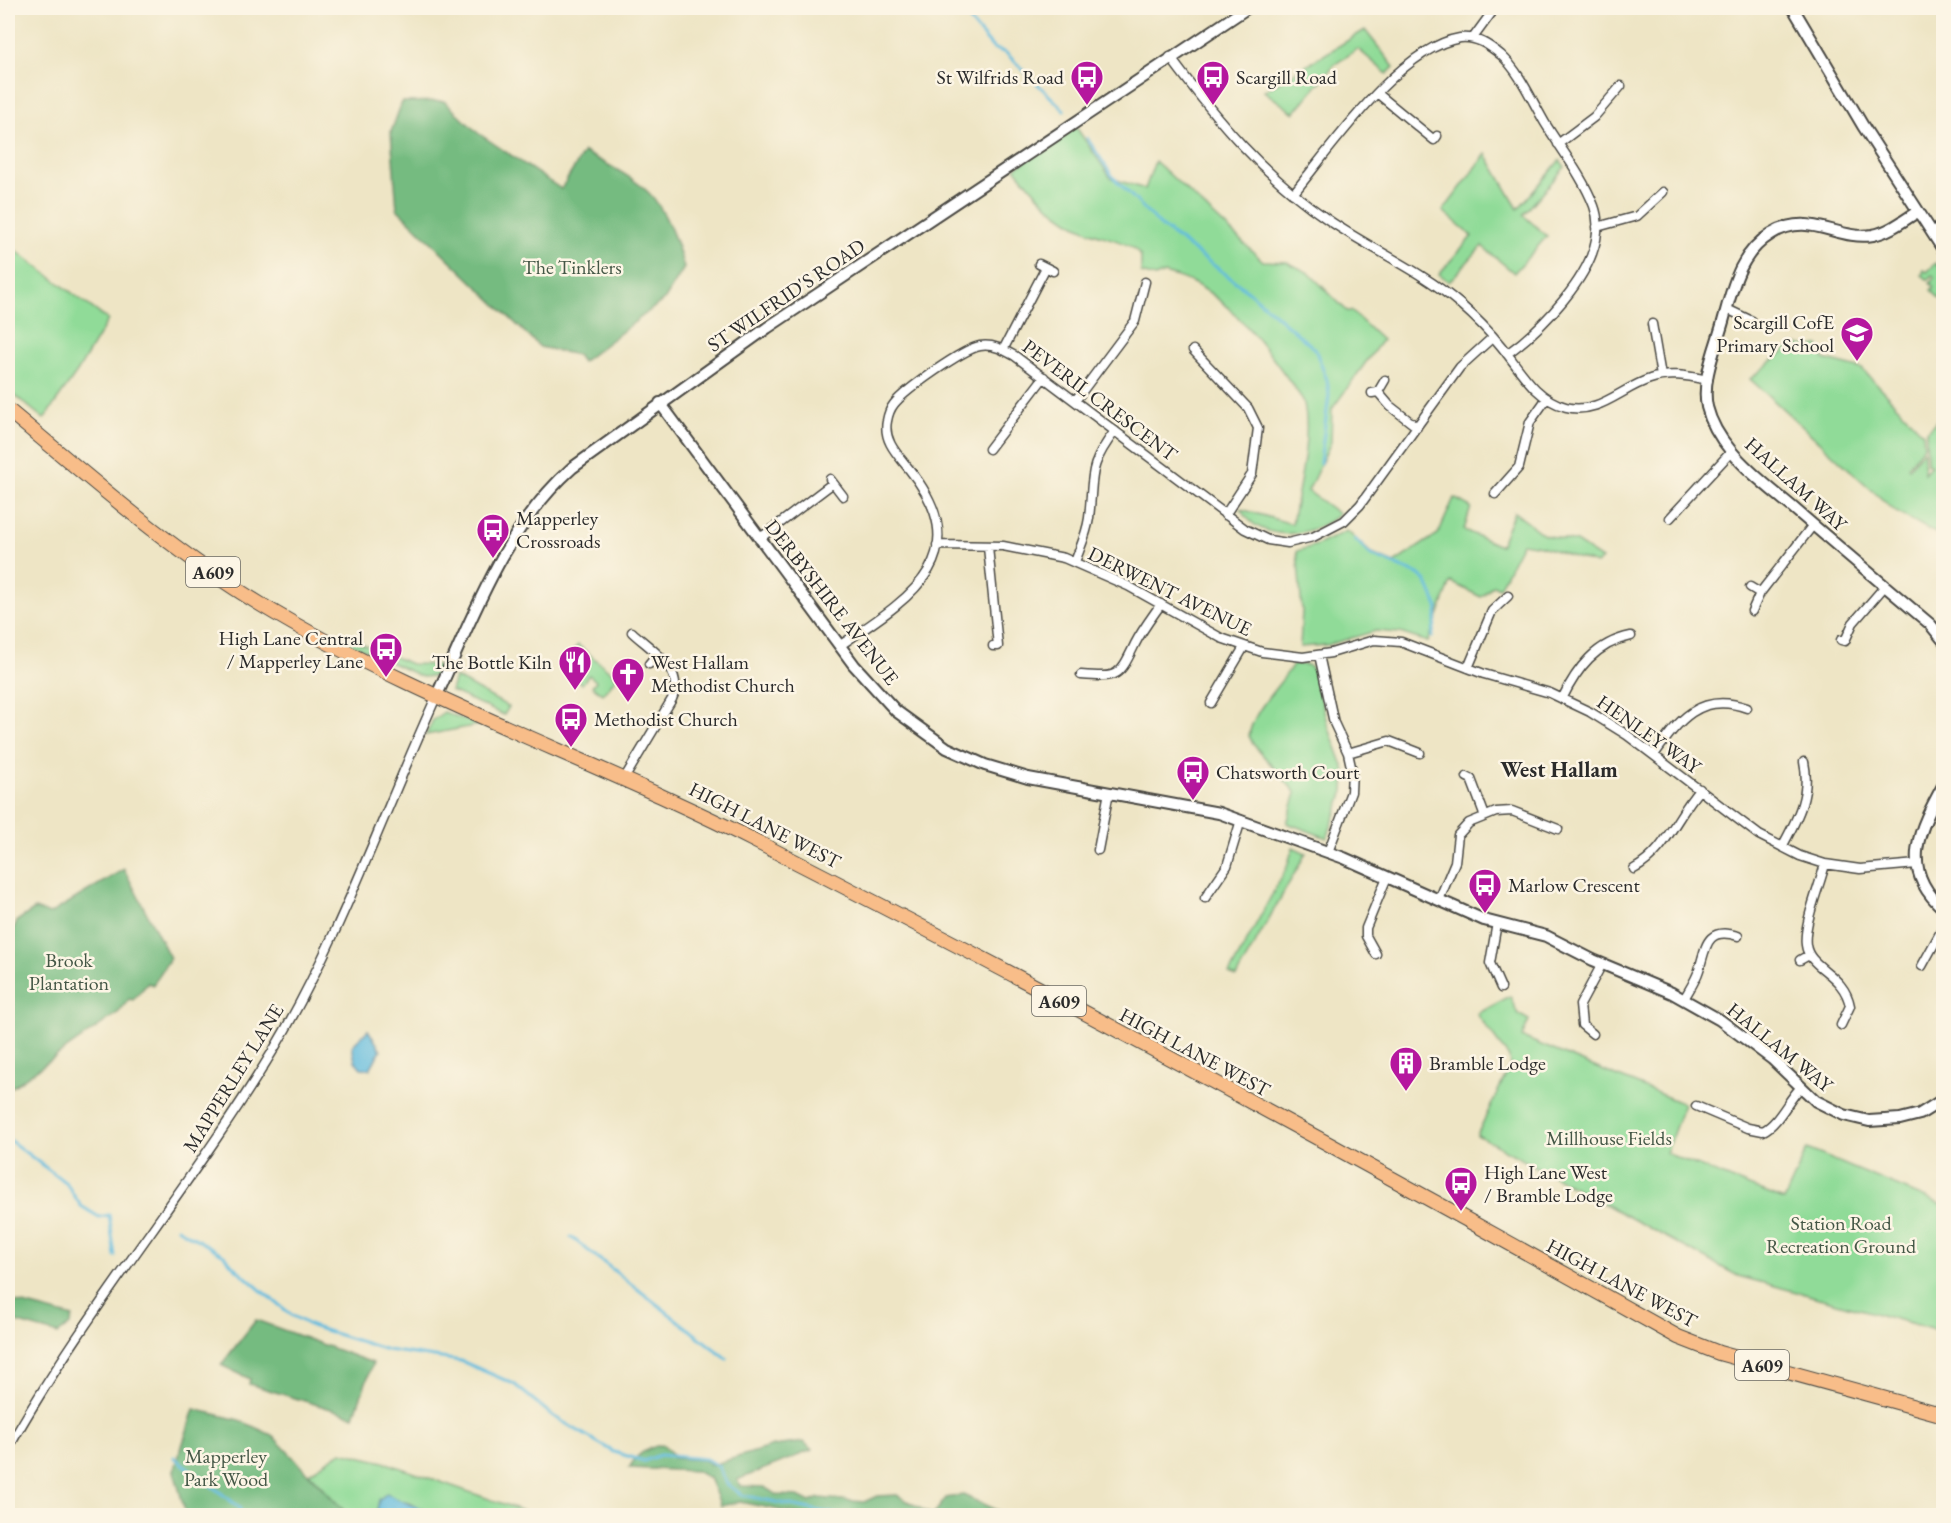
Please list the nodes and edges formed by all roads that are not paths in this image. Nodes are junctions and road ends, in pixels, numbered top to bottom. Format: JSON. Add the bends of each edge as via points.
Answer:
{"nodes":[{"id":1,"x":1247,"y":8,"type":"edge"},
{"id":2,"x":1495,"y":8,"type":"edge"},
{"id":3,"x":1793,"y":8,"type":"edge"},
{"id":4,"x":1473,"y":38,"type":"junction"},
{"id":5,"x":1170,"y":57,"type":"junction"},
{"id":6,"x":1621,"y":86,"type":"dead end"},
{"id":7,"x":1606,"y":90,"type":"dead end"},
{"id":8,"x":1377,"y":93,"type":"junction"},
{"id":9,"x":1613,"y":96,"type":"junction"},
{"id":10,"x":1437,"y":136,"type":"dead end"},
{"id":11,"x":1558,"y":144,"type":"junction"},
{"id":12,"x":1293,"y":194,"type":"junction"},
{"id":13,"x":1656,"y":194,"type":"dead end"},
{"id":14,"x":1917,"y":212,"type":"junction"},
{"id":15,"x":1597,"y":227,"type":"junction"},
{"id":16,"x":1944,"y":251,"type":"edge"},
{"id":17,"x":1045,"y":268,"type":"dead end"},
{"id":18,"x":1145,"y":282,"type":"dead end"},
{"id":19,"x":1131,"y":298,"type":"dead end"},
{"id":20,"x":1140,"y":301,"type":"junction"},
{"id":21,"x":1727,"y":309,"type":"junction"},
{"id":22,"x":1752,"y":321,"type":"dead end"},
{"id":23,"x":1652,"y":324,"type":"dead end"},
{"id":24,"x":1493,"y":337,"type":"junction"},
{"id":25,"x":1665,"y":337,"type":"dead end"},
{"id":26,"x":1654,"y":339,"type":"junction"},
{"id":27,"x":1004,"y":350,"type":"junction"},
{"id":28,"x":1193,"y":350,"type":"dead end"},
{"id":29,"x":1507,"y":354,"type":"junction"},
{"id":30,"x":1214,"y":356,"type":"dead end"},
{"id":31,"x":1206,"y":363,"type":"junction"},
{"id":32,"x":1661,"y":376,"type":"junction"},
{"id":33,"x":1044,"y":377,"type":"junction"},
{"id":34,"x":1385,"y":380,"type":"dead end"},
{"id":35,"x":1708,"y":380,"type":"junction"},
{"id":36,"x":1547,"y":398,"type":"junction"},
{"id":37,"x":1076,"y":401,"type":"junction"},
{"id":38,"x":660,"y":403,"type":"junction"},
{"id":39,"x":8,"y":410,"type":"edge"},
{"id":40,"x":1417,"y":427,"type":"junction"},
{"id":41,"x":1115,"y":431,"type":"junction"},
{"id":42,"x":998,"y":437,"type":"junction"},
{"id":43,"x":1006,"y":443,"type":"dead end"},
{"id":44,"x":989,"y":448,"type":"dead end"},
{"id":45,"x":1731,"y":452,"type":"junction"},
{"id":46,"x":1510,"y":479,"type":"junction"},
{"id":47,"x":1517,"y":487,"type":"dead end"},
{"id":48,"x":1495,"y":494,"type":"dead end"},
{"id":49,"x":843,"y":496,"type":"dead end"},
{"id":50,"x":1682,"y":506,"type":"junction"},
{"id":51,"x":1689,"y":513,"type":"dead end"},
{"id":52,"x":1225,"y":515,"type":"junction"},
{"id":53,"x":1670,"y":518,"type":"dead end"},
{"id":54,"x":1813,"y":525,"type":"junction"},
{"id":55,"x":759,"y":538,"type":"junction"},
{"id":56,"x":937,"y":545,"type":"junction"},
{"id":57,"x":988,"y":546,"type":"junction"},
{"id":58,"x":1075,"y":562,"type":"junction"},
{"id":59,"x":1885,"y":586,"type":"junction"},
{"id":60,"x":1750,"y":587,"type":"dead end"},
{"id":61,"x":1760,"y":593,"type":"junction"},
{"id":62,"x":1508,"y":596,"type":"dead end"},
{"id":63,"x":1161,"y":604,"type":"junction"},
{"id":64,"x":1752,"y":611,"type":"dead end"},
{"id":65,"x":632,"y":632,"type":"dead end"},
{"id":66,"x":1631,"y":636,"type":"dead end"},
{"id":67,"x":1841,"y":639,"type":"dead end"},
{"id":68,"x":1944,"y":641,"type":"edge"},
{"id":69,"x":839,"y":646,"type":"junction"},
{"id":70,"x":993,"y":646,"type":"dead end"},
{"id":71,"x":1244,"y":647,"type":"junction"},
{"id":72,"x":657,"y":654,"type":"junction"},
{"id":73,"x":1318,"y":656,"type":"junction"},
{"id":74,"x":649,"y":664,"type":"dead end"},
{"id":75,"x":1468,"y":669,"type":"junction"},
{"id":76,"x":1081,"y":675,"type":"dead end"},
{"id":77,"x":437,"y":695,"type":"junction"},
{"id":78,"x":1562,"y":699,"type":"junction"},
{"id":79,"x":1211,"y":703,"type":"dead end"},
{"id":80,"x":1742,"y":703,"type":"dead end"},
{"id":81,"x":1348,"y":753,"type":"junction"},
{"id":82,"x":1420,"y":753,"type":"dead end"},
{"id":83,"x":1654,"y":755,"type":"junction"},
{"id":84,"x":1804,"y":762,"type":"dead end"},
{"id":85,"x":1467,"y":777,"type":"dead end"},
{"id":86,"x":624,"y":778,"type":"junction"},
{"id":87,"x":1944,"y":784,"type":"edge"},
{"id":88,"x":1700,"y":789,"type":"junction"},
{"id":89,"x":1109,"y":792,"type":"junction"},
{"id":90,"x":1485,"y":816,"type":"junction"},
{"id":91,"x":1241,"y":820,"type":"junction"},
{"id":92,"x":1103,"y":828,"type":"junction"},
{"id":93,"x":1558,"y":829,"type":"dead end"},
{"id":94,"x":1114,"y":830,"type":"dead end"},
{"id":95,"x":1782,"y":847,"type":"junction"},
{"id":96,"x":1098,"y":850,"type":"dead end"},
{"id":97,"x":1329,"y":852,"type":"junction"},
{"id":98,"x":1643,"y":864,"type":"junction"},
{"id":99,"x":1825,"y":864,"type":"junction"},
{"id":100,"x":1917,"y":864,"type":"junction"},
{"id":101,"x":1634,"y":869,"type":"dead end"},
{"id":102,"x":1649,"y":874,"type":"dead end"},
{"id":103,"x":1386,"y":877,"type":"junction"},
{"id":104,"x":1205,"y":898,"type":"dead end"},
{"id":105,"x":1438,"y":900,"type":"junction"},
{"id":106,"x":1944,"y":909,"type":"edge"},
{"id":107,"x":1497,"y":923,"type":"junction"},
{"id":108,"x":1944,"y":927,"type":"edge"},
{"id":109,"x":1738,"y":936,"type":"dead end"},
{"id":110,"x":1376,"y":954,"type":"dead end"},
{"id":111,"x":1809,"y":955,"type":"junction"},
{"id":112,"x":1800,"y":960,"type":"dead end"},
{"id":113,"x":1602,"y":964,"type":"junction"},
{"id":114,"x":1922,"y":966,"type":"dead end"},
{"id":115,"x":1501,"y":988,"type":"dead end"},
{"id":116,"x":1684,"y":999,"type":"junction"},
{"id":117,"x":1841,"y":1025,"type":"dead end"},
{"id":118,"x":1584,"y":1028,"type":"junction"},
{"id":119,"x":1593,"y":1034,"type":"dead end"},
{"id":120,"x":1576,"y":1035,"type":"dead end"},
{"id":121,"x":1801,"y":1087,"type":"junction"},
{"id":122,"x":1942,"y":1105,"type":"edge"},
{"id":123,"x":1696,"y":1106,"type":"dead end"},
{"id":124,"x":1944,"y":1415,"type":"edge"},
{"id":125,"x":8,"y":1449,"type":"edge"}],
"edges":[{"from":1,"to":5,"type":"street","name":"ST WILFRID'S ROAD"},
{"from":2,"to":4,"type":"street"},
{"from":3,"to":14,"type":"street"},
{"from":4,"to":8,"type":"street","via":[[1455,39],[1428,52]]},
{"from":4,"to":11,"type":"street","via":[[1506,60]]},
{"from":5,"to":12,"type":"street","via":[[1226,130]]},
{"from":5,"to":38,"type":"street","name":"ST WILFRID'S ROAD"},
{"from":6,"to":9,"type":"street"},
{"from":7,"to":9,"type":"street"},
{"from":8,"to":10,"type":"street","via":[[1434,140]]},
{"from":8,"to":12,"type":"street"},
{"from":9,"to":11,"type":"street","via":[[1590,121]]},
{"from":11,"to":15,"type":"street","via":[[1594,205]]},
{"from":12,"to":24,"type":"street","via":[[1338,227],[1438,286]]},
{"from":13,"to":15,"type":"street","via":[[1632,219]]},
{"from":14,"to":16,"type":"street"},
{"from":14,"to":21,"type":"street","name":"HALLAM WAY","via":[[1874,235],[1854,235],[1812,224],[1775,232],[1756,245],[1743,262]]},
{"from":15,"to":29,"type":"street","via":[[1592,255],[1560,305],[1542,327]]},
{"from":17,"to":27,"type":"street"},
{"from":18,"to":20,"type":"street"},
{"from":19,"to":20,"type":"street"},
{"from":20,"to":37,"type":"street","via":[[1133,324]]},
{"from":21,"to":22,"type":"street"},
{"from":21,"to":35,"type":"street","name":"HALLAM WAY"},
{"from":23,"to":26,"type":"street"},
{"from":24,"to":29,"type":"street"},
{"from":24,"to":40,"type":"street","name":"PEVERIL CRESCENT","via":[[1460,367]]},
{"from":25,"to":26,"type":"street"},
{"from":26,"to":32,"type":"street"},
{"from":27,"to":33,"type":"street","name":"PEVERIL CRESCENT"},
{"from":27,"to":56,"type":"street","name":"PEVERIL CRESCENT","via":[[984,346],[966,351],[899,399],[888,415],[889,442],[932,504]]},
{"from":28,"to":31,"type":"street"},
{"from":29,"to":36,"type":"street"},
{"from":30,"to":31,"type":"street"},
{"from":31,"to":52,"type":"street","via":[[1248,408],[1258,428],[1252,474]]},
{"from":32,"to":35,"type":"street"},
{"from":32,"to":36,"type":"street","via":[[1589,408],[1565,406]]},
{"from":33,"to":37,"type":"street","name":"PEVERIL CRESCENT"},
{"from":33,"to":42,"type":"street"},
{"from":34,"to":40,"type":"street","via":[[1375,393]]},
{"from":35,"to":45,"type":"street","name":"HALLAM WAY","via":[[1706,399],[1710,417]]},
{"from":36,"to":46,"type":"street","via":[[1530,422],[1522,460]]},
{"from":37,"to":41,"type":"street","name":"PEVERIL CRESCENT"},
{"from":38,"to":55,"type":"street","name":"DERBYSHIRE AVENUE"},
{"from":38,"to":77,"type":"street","name":"ST WILFRID'S ROAD","via":[[572,468],[521,524],[488,581]]},
{"from":39,"to":77,"type":"main road","number":"A609","via":[[148,524],[250,597],[338,648]]},
{"from":40,"to":52,"type":"street","name":"PEVERIL CRESCENT","via":[[1355,512],[1323,533],[1301,541],[1277,542],[1253,534]]},
{"from":41,"to":52,"type":"street","name":"PEVERIL CRESCENT"},
{"from":41,"to":58,"type":"street","via":[[1095,459],[1088,525]]},
{"from":42,"to":43,"type":"street"},
{"from":42,"to":44,"type":"street"},
{"from":45,"to":50,"type":"street"},
{"from":45,"to":54,"type":"street","name":"HALLAM WAY"},
{"from":46,"to":47,"type":"street"},
{"from":46,"to":48,"type":"street"},
{"from":49,"to":55,"type":"street","via":[[831,481]]},
{"from":50,"to":51,"type":"street"},
{"from":50,"to":53,"type":"street"},
{"from":54,"to":59,"type":"street","name":"HALLAM WAY"},
{"from":54,"to":61,"type":"street"},
{"from":55,"to":69,"type":"street","name":"DERBYSHIRE AVENUE"},
{"from":56,"to":57,"type":"street","name":"DERWENT AVENUE"},
{"from":56,"to":69,"type":"street","name":"PEVERIL CRESCENT","via":[[929,570],[913,593]]},
{"from":57,"to":58,"type":"street","name":"DERWENT AVENUE","via":[[1036,551]]},
{"from":57,"to":70,"type":"street","via":[[998,646]]},
{"from":58,"to":63,"type":"street","name":"DERWENT AVENUE"},
{"from":59,"to":67,"type":"street","via":[[1853,623],[1845,641]]},
{"from":59,"to":68,"type":"street","name":"HALLAM WAY"},
{"from":60,"to":61,"type":"street"},
{"from":61,"to":64,"type":"street"},
{"from":62,"to":75,"type":"street","via":[[1496,599]]},
{"from":63,"to":71,"type":"street","name":"DERWENT AVENUE"},
{"from":63,"to":76,"type":"street","via":[[1122,669],[1108,676]]},
{"from":65,"to":72,"type":"street"},
{"from":66,"to":78,"type":"street","via":[[1618,634],[1588,658]]},
{"from":69,"to":89,"type":"street","name":"DERBYSHIRE AVENUE","via":[[896,711],[957,753],[1028,778]]},
{"from":71,"to":73,"type":"street","name":"DERWENT AVENUE","via":[[1278,655]]},
{"from":71,"to":79,"type":"street"},
{"from":72,"to":74,"type":"street"},
{"from":72,"to":86,"type":"street","via":[[674,673],[674,694]]},
{"from":73,"to":75,"type":"street","name":"HENLEY WAY","via":[[1365,642],[1390,640]]},
{"from":73,"to":81,"type":"street","via":[[1336,731]]},
{"from":75,"to":78,"type":"street","name":"HENLEY WAY"},
{"from":77,"to":86,"type":"main road","name":"HIGH LANE WEST","number":"A609"},
{"from":77,"to":125,"type":"street","name":"MAPPERLEY LANE","via":[[340,918],[274,1048],[172,1205],[53,1371]]},
{"from":78,"to":83,"type":"street","name":"HENLEY WAY","via":[[1600,718]]},
{"from":80,"to":83,"type":"street","via":[[1693,710]]},
{"from":81,"to":82,"type":"street","via":[[1389,741]]},
{"from":81,"to":97,"type":"street","via":[[1351,792]]},
{"from":83,"to":88,"type":"street","name":"HENLEY WAY"},
{"from":84,"to":95,"type":"street","via":[[1811,772],[1804,802]]},
{"from":85,"to":90,"type":"street"},
{"from":86,"to":124,"type":"main road","name":"HIGH LANE WEST","number":"A609","via":[[868,899],[1678,1337],[1719,1353]]},
{"from":87,"to":100,"type":"street","via":[[1920,829]]},
{"from":88,"to":95,"type":"street","name":"HENLEY WAY","via":[[1759,835]]},
{"from":88,"to":98,"type":"street","via":[[1656,854]]},
{"from":89,"to":91,"type":"street","name":"DERBYSHIRE AVENUE"},
{"from":89,"to":92,"type":"street"},
{"from":90,"to":93,"type":"street","via":[[1512,811]]},
{"from":90,"to":105,"type":"street","via":[[1460,831],[1454,867]]},
{"from":91,"to":97,"type":"street","name":"DERBYSHIRE AVENUE"},
{"from":91,"to":104,"type":"street","via":[[1227,866]]},
{"from":92,"to":94,"type":"street"},
{"from":92,"to":96,"type":"street"},
{"from":95,"to":99,"type":"street","name":"HENLEY WAY"},
{"from":97,"to":103,"type":"street","name":"HALLAM WAY"},
{"from":98,"to":101,"type":"street"},
{"from":98,"to":102,"type":"street"},
{"from":99,"to":100,"type":"street","name":"HENLEY WAY","via":[[1860,869]]},
{"from":99,"to":111,"type":"street","via":[[1807,932]]},
{"from":100,"to":106,"type":"street","via":[[1925,888]]},
{"from":103,"to":105,"type":"street","name":"HALLAM WAY"},
{"from":103,"to":110,"type":"street","via":[[1366,923],[1365,943]]},
{"from":105,"to":107,"type":"street","name":"HALLAM WAY"},
{"from":107,"to":113,"type":"street","name":"HALLAM WAY","via":[[1546,936]]},
{"from":107,"to":115,"type":"street","via":[[1490,963]]},
{"from":108,"to":114,"type":"street"},
{"from":109,"to":116,"type":"street","via":[[1711,932],[1702,951],[1699,972]]},
{"from":111,"to":112,"type":"street"},
{"from":111,"to":117,"type":"street","via":[[1841,984],[1849,1001],[1853,1012]]},
{"from":113,"to":116,"type":"street","name":"HALLAM WAY"},
{"from":113,"to":118,"type":"street","via":[[1580,1005]]},
{"from":116,"to":121,"type":"street","name":"HALLAM WAY","via":[[1733,1028]]},
{"from":118,"to":119,"type":"street"},
{"from":118,"to":120,"type":"street"},
{"from":121,"to":122,"type":"street","name":"HALLAM WAY","via":[[1827,1108],[1869,1121],[1900,1119]]},
{"from":121,"to":123,"type":"street","via":[[1764,1135]]}]}
